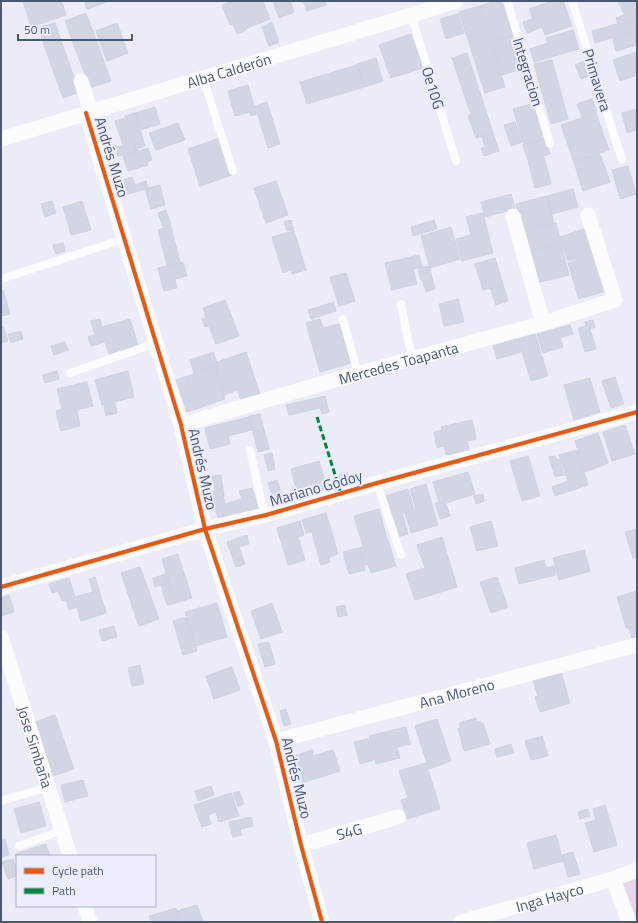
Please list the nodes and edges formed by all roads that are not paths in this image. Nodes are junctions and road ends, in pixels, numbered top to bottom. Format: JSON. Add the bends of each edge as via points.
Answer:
{"nodes":[{"id":1,"x":456,"y":1,"type":"edge"},
{"id":2,"x":507,"y":1,"type":"edge"},
{"id":3,"x":572,"y":1,"type":"edge"},
{"id":4,"x":412,"y":15,"type":"junction"},
{"id":5,"x":203,"y":78,"type":"junction"},
{"id":6,"x":81,"y":81,"type":"dead end"},
{"id":7,"x":88,"y":112,"type":"junction"},
{"id":8,"x":1,"y":139,"type":"edge"},
{"id":9,"x":550,"y":144,"type":"dead end"},
{"id":10,"x":622,"y":160,"type":"dead end"},
{"id":11,"x":456,"y":161,"type":"dead end"},
{"id":12,"x":233,"y":171,"type":"dead end"},
{"id":13,"x":588,"y":215,"type":"dead end"},
{"id":14,"x":513,"y":216,"type":"dead end"},
{"id":15,"x":124,"y":239,"type":"junction"},
{"id":16,"x":1,"y":279,"type":"edge"},
{"id":17,"x":401,"y":304,"type":"dead end"},
{"id":18,"x":343,"y":319,"type":"dead end"},
{"id":19,"x":544,"y":323,"type":"junction"},
{"id":20,"x":156,"y":343,"type":"junction"},
{"id":21,"x":414,"y":359,"type":"junction"},
{"id":22,"x":70,"y":373,"type":"dead end"},
{"id":23,"x":358,"y":374,"type":"junction"},
{"id":24,"x":637,"y":412,"type":"edge"},
{"id":25,"x":181,"y":425,"type":"junction"},
{"id":26,"x":250,"y":450,"type":"dead end"},
{"id":27,"x":377,"y":483,"type":"junction"},
{"id":28,"x":266,"y":516,"type":"junction"},
{"id":29,"x":205,"y":529,"type":"junction"},
{"id":30,"x":401,"y":554,"type":"dead end"},
{"id":31,"x":1,"y":587,"type":"edge"},
{"id":32,"x":1,"y":637,"type":"edge"},
{"id":33,"x":637,"y":645,"type":"edge"},
{"id":34,"x":3,"y":653,"type":"edge"},
{"id":35,"x":276,"y":741,"type":"junction"},
{"id":36,"x":48,"y":787,"type":"junction"},
{"id":37,"x":1,"y":802,"type":"edge"},
{"id":38,"x":398,"y":817,"type":"dead end"},
{"id":39,"x":62,"y":829,"type":"junction"},
{"id":40,"x":301,"y":845,"type":"junction"},
{"id":41,"x":19,"y":846,"type":"dead end"},
{"id":42,"x":70,"y":855,"type":"edge"},
{"id":43,"x":637,"y":870,"type":"edge"},
{"id":44,"x":613,"y":878,"type":"junction"},
{"id":45,"x":85,"y":907,"type":"edge"},
{"id":46,"x":90,"y":922,"type":"edge"},
{"id":47,"x":322,"y":922,"type":"edge"},
{"id":48,"x":461,"y":922,"type":"edge"},
{"id":49,"x":629,"y":922,"type":"edge"}],
"edges":[{"from":1,"to":4,"type":"street","name":"Alba Calderón"},
{"from":2,"to":9,"type":"lane","name":"Integracion"},
{"from":3,"to":10,"type":"lane","name":"Primavera"},
{"from":4,"to":5,"type":"street","name":"Alba Calderón"},
{"from":4,"to":11,"type":"lane","name":"Oe10G"},
{"from":5,"to":7,"type":"street","name":"Alba Calderón"},
{"from":5,"to":12,"type":"lane"},
{"from":6,"to":7,"type":"street","name":"Andrés Muzo"},
{"from":7,"to":8,"type":"street","name":"Alba Calderón"},
{"from":7,"to":15,"type":"street","name":"Andrés Muzo"},
{"from":13,"to":19,"type":"street","name":"Mercedes Toapanta","via":[[615,300]]},
{"from":14,"to":19,"type":"street"},
{"from":15,"to":16,"type":"lane"},
{"from":15,"to":20,"type":"street","name":"Andrés Muzo"},
{"from":17,"to":21,"type":"lane"},
{"from":18,"to":23,"type":"lane"},
{"from":19,"to":21,"type":"street","name":"Mercedes Toapanta"},
{"from":20,"to":22,"type":"lane"},
{"from":20,"to":25,"type":"street","name":"Andrés Muzo"},
{"from":21,"to":23,"type":"street","name":"Mercedes Toapanta"},
{"from":23,"to":25,"type":"street","name":"Mercedes Toapanta"},
{"from":24,"to":27,"type":"street","name":"Mariano Godoy"},
{"from":25,"to":29,"type":"street","name":"Andrés Muzo"},
{"from":26,"to":28,"type":"lane"},
{"from":27,"to":28,"type":"street","name":"Mariano Godoy"},
{"from":27,"to":30,"type":"lane"},
{"from":28,"to":29,"type":"street","name":"Mariano Godoy"},
{"from":29,"to":31,"type":"street","name":"Mariano Godoy"},
{"from":29,"to":35,"type":"street","name":"Andrés Muzo"},
{"from":32,"to":34,"type":"street","name":"Jose Simbaña"},
{"from":33,"to":35,"type":"street","name":"Ana Moreno"},
{"from":34,"to":36,"type":"street","name":"Jose Simbaña"},
{"from":35,"to":40,"type":"street","name":"Andrés Muzo"},
{"from":36,"to":37,"type":"lane"},
{"from":36,"to":39,"type":"street","name":"Jose Simbaña"},
{"from":38,"to":40,"type":"street","name":"S4G"},
{"from":39,"to":41,"type":"lane"},
{"from":39,"to":42,"type":"street","name":"Jose Simbaña"},
{"from":40,"to":47,"type":"street","name":"Andrés Muzo"},
{"from":43,"to":44,"type":"street","name":"Inga Hayco"},
{"from":44,"to":48,"type":"street","name":"Inga Hayco"},
{"from":44,"to":49,"type":"street"},
{"from":45,"to":46,"type":"street"}]}
